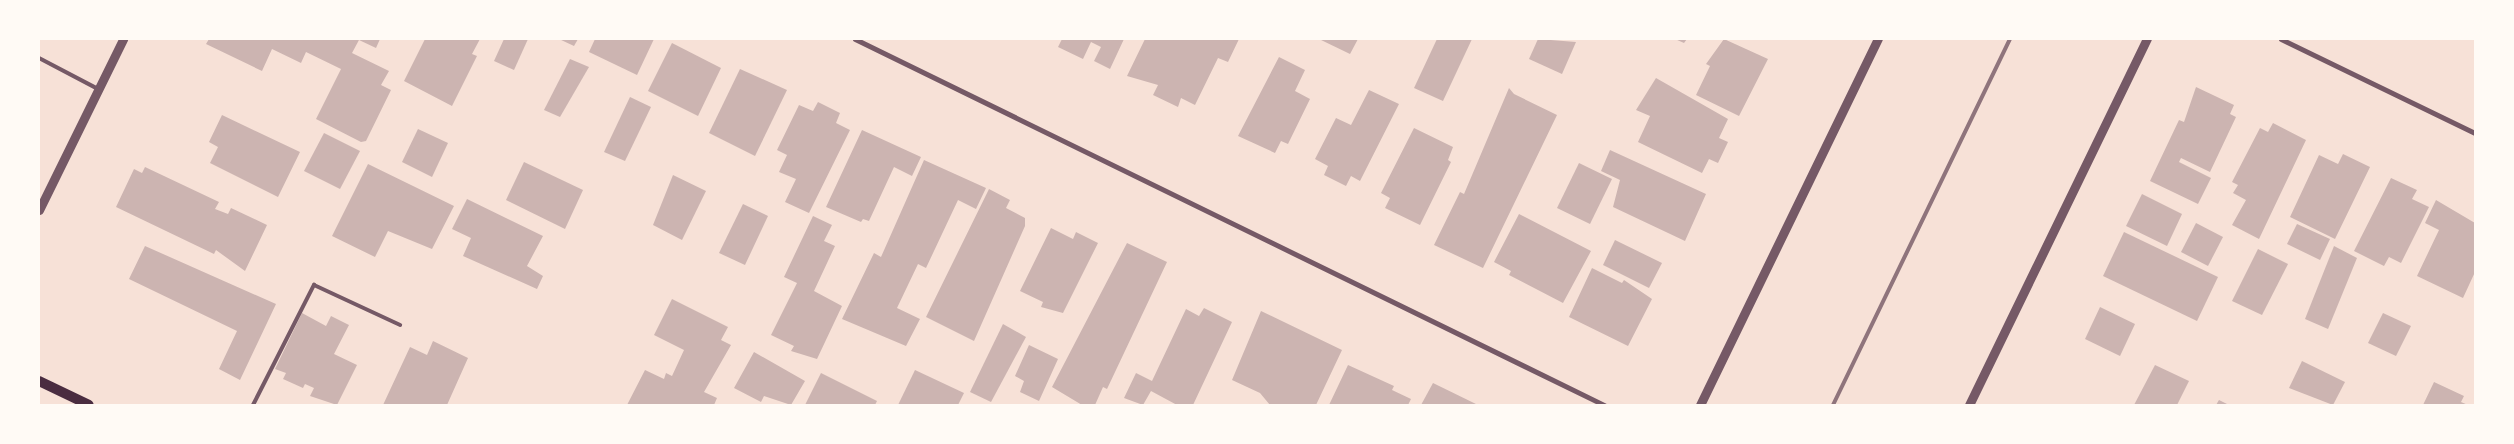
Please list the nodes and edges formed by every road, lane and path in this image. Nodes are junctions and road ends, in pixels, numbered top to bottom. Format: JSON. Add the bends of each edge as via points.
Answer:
{"nodes":[{"id":1,"x":123,"y":39,"type":"edge"},
{"id":2,"x":855,"y":39,"type":"edge"},
{"id":3,"x":1878,"y":39,"type":"edge"},
{"id":4,"x":2147,"y":39,"type":"edge"},
{"id":5,"x":2282,"y":39,"type":"edge"},
{"id":6,"x":39,"y":58,"type":"edge"},
{"id":7,"x":98,"y":89,"type":"junction"},
{"id":8,"x":2475,"y":132,"type":"edge"},
{"id":9,"x":39,"y":210,"type":"edge"},
{"id":10,"x":400,"y":325,"type":"dead end"},
{"id":11,"x":39,"y":381,"type":"edge"},
{"id":12,"x":89,"y":405,"type":"edge"},
{"id":13,"x":253,"y":405,"type":"edge"},
{"id":14,"x":1604,"y":405,"type":"edge"},
{"id":15,"x":1700,"y":405,"type":"edge"},
{"id":16,"x":1969,"y":405,"type":"edge"}],
"edges":[{"from":1,"to":7,"type":"street"},
{"from":2,"to":14,"type":"street"},
{"from":3,"to":15,"type":"street"},
{"from":4,"to":16,"type":"street"},
{"from":5,"to":8,"type":"street"},
{"from":6,"to":7,"type":"lane"},
{"from":7,"to":9,"type":"street"},
{"from":10,"to":13,"type":"lane","via":[[314,285]]},
{"from":11,"to":12,"type":"main road"}]}
